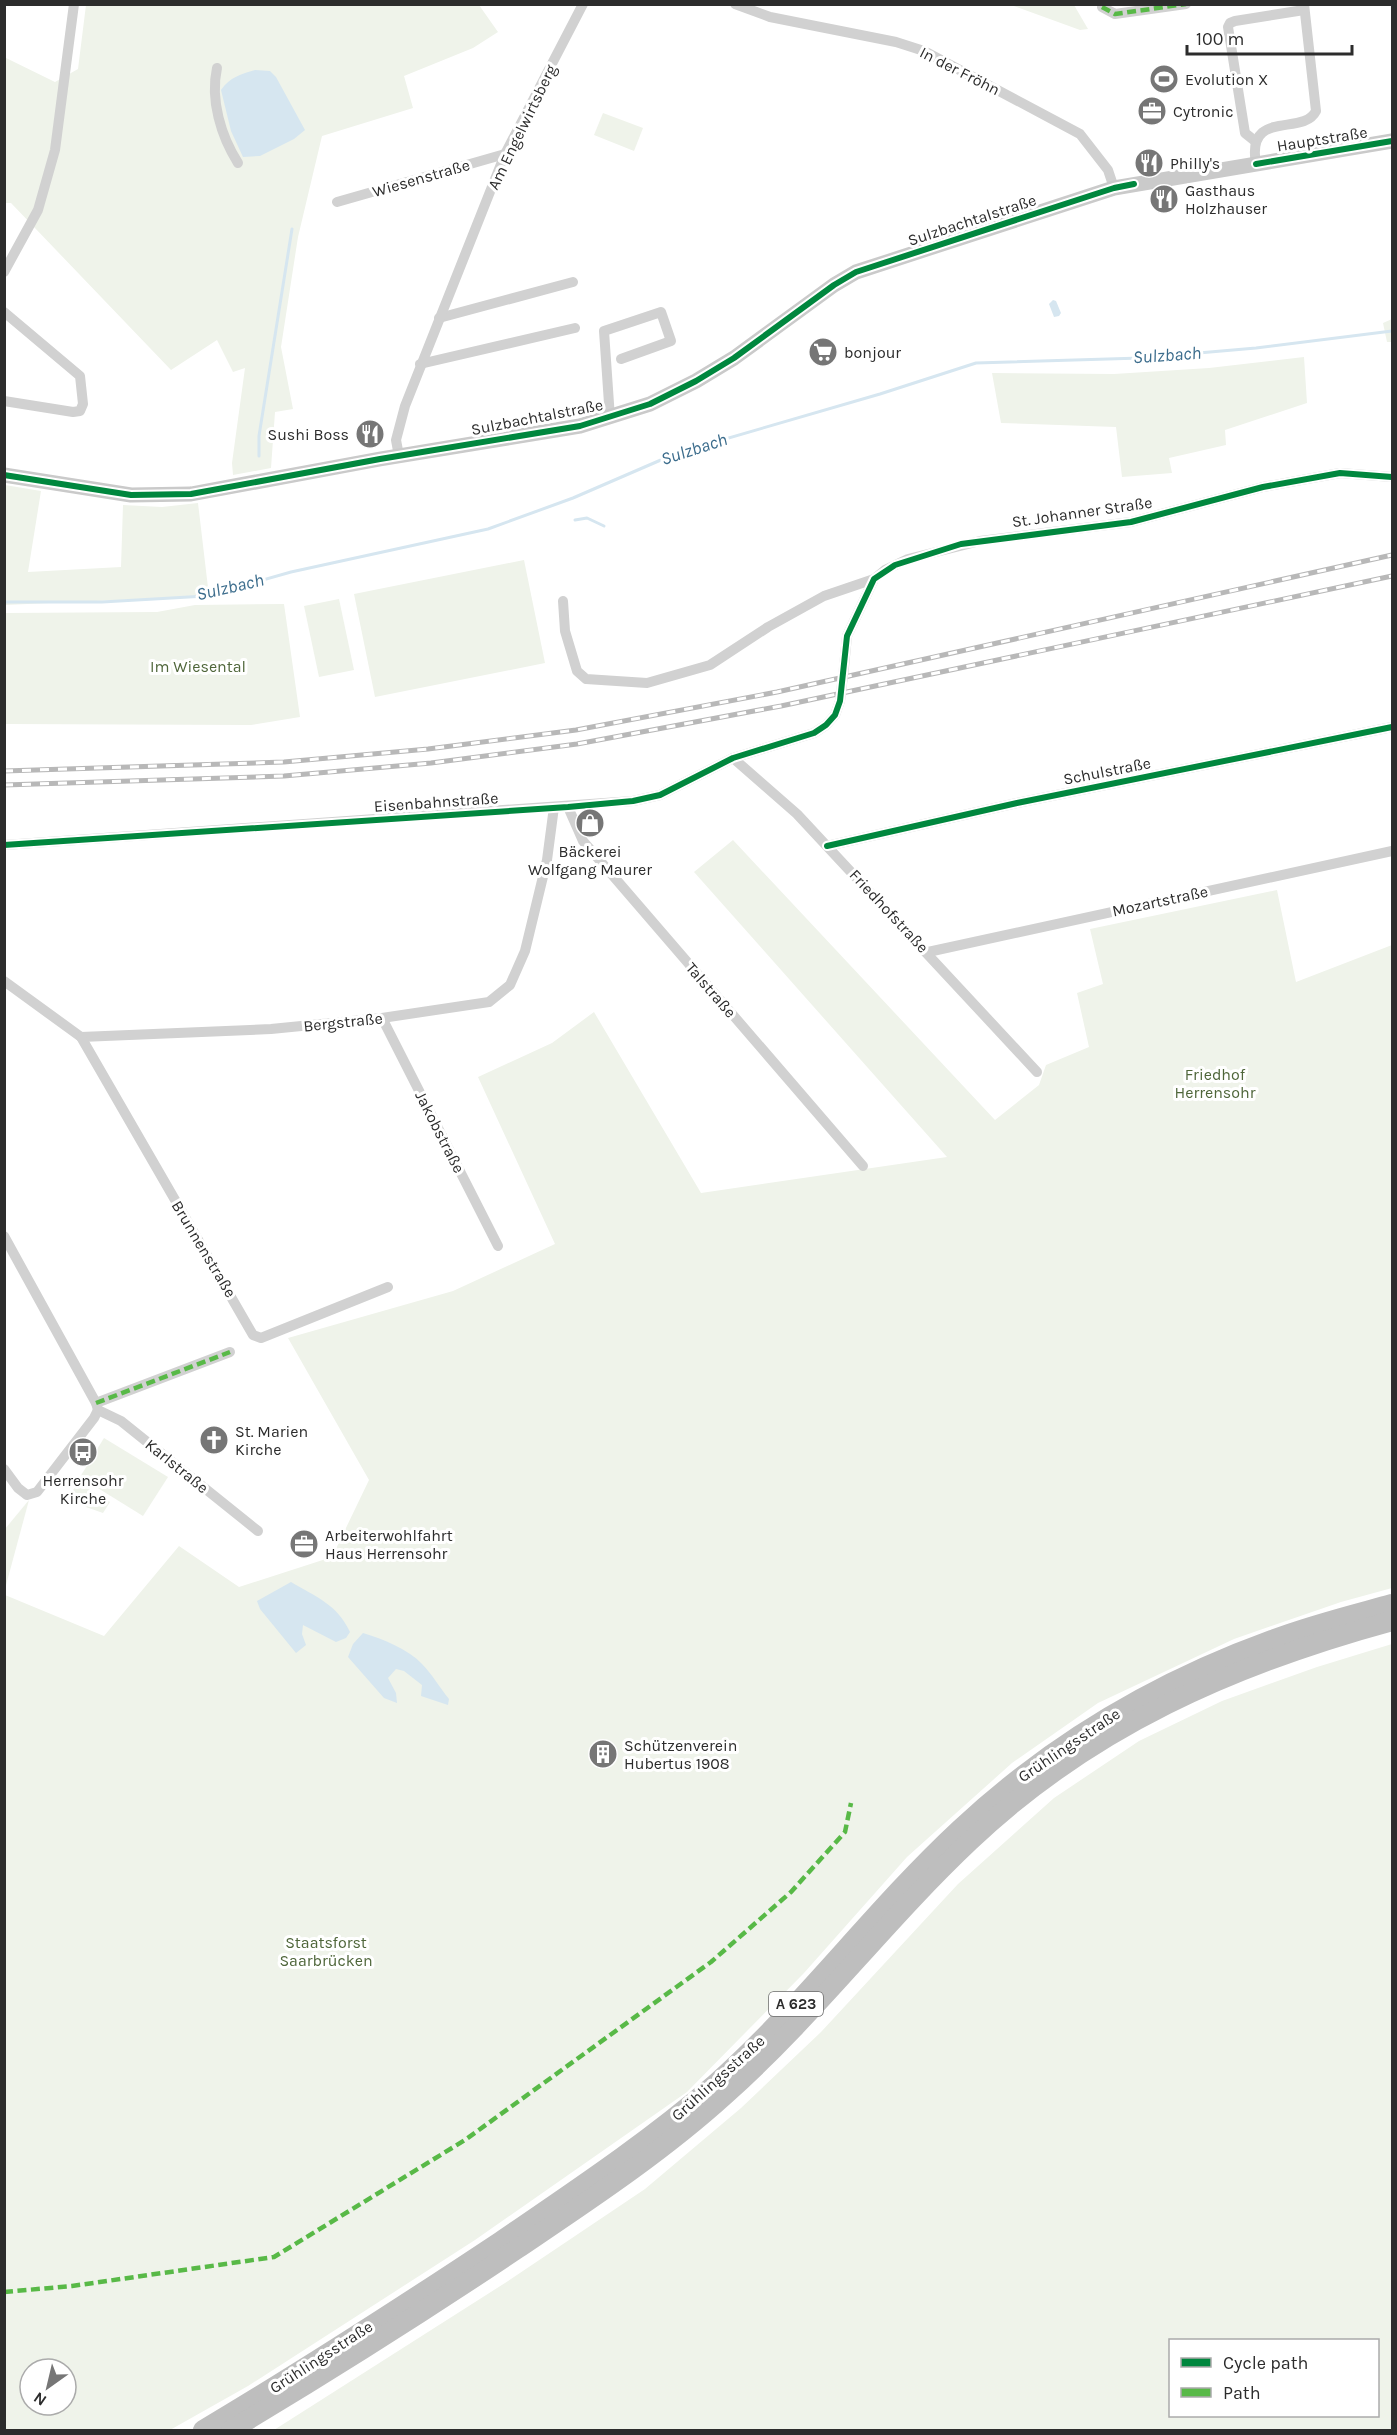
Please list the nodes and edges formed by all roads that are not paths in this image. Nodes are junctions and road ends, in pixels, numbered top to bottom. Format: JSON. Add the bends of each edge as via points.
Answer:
{"nodes":[{"id":1,"x":74,"y":4,"type":"edge"},
{"id":2,"x":583,"y":4,"type":"edge"},
{"id":3,"x":735,"y":4,"type":"edge"},
{"id":4,"x":1186,"y":4,"type":"edge"},
{"id":5,"x":1304,"y":7,"type":"edge"},
{"id":6,"x":1102,"y":8,"type":"dead end"},
{"id":7,"x":218,"y":68,"type":"dead end"},
{"id":8,"x":1255,"y":141,"type":"junction"},
{"id":9,"x":1392,"y":141,"type":"edge"},
{"id":10,"x":505,"y":154,"type":"junction"},
{"id":11,"x":238,"y":163,"type":"dead end"},
{"id":12,"x":1256,"y":164,"type":"junction"},
{"id":13,"x":1134,"y":184,"type":"joint"},
{"id":14,"x":1114,"y":188,"type":"junction"},
{"id":15,"x":337,"y":202,"type":"dead end"},
{"id":16,"x":4,"y":272,"type":"edge"},
{"id":17,"x":573,"y":282,"type":"dead end"},
{"id":18,"x":4,"y":312,"type":"edge"},
{"id":19,"x":439,"y":318,"type":"junction"},
{"id":20,"x":575,"y":328,"type":"dead end"},
{"id":21,"x":621,"y":359,"type":"dead end"},
{"id":22,"x":420,"y":364,"type":"junction"},
{"id":23,"x":4,"y":401,"type":"edge"},
{"id":24,"x":610,"y":418,"type":"junction"},
{"id":25,"x":399,"y":456,"type":"junction"},
{"id":26,"x":4,"y":475,"type":"edge"},
{"id":27,"x":1392,"y":477,"type":"edge"},
{"id":28,"x":874,"y":579,"type":"junction"},
{"id":29,"x":563,"y":601,"type":"dead end"},
{"id":30,"x":1392,"y":727,"type":"edge"},
{"id":31,"x":733,"y":759,"type":"junction"},
{"id":32,"x":554,"y":807,"type":"junction"},
{"id":33,"x":568,"y":807,"type":"junction"},
{"id":34,"x":4,"y":845,"type":"edge"},
{"id":35,"x":827,"y":846,"type":"junction"},
{"id":36,"x":1392,"y":851,"type":"edge"},
{"id":37,"x":928,"y":952,"type":"junction"},
{"id":38,"x":4,"y":981,"type":"edge"},
{"id":39,"x":382,"y":1018,"type":"junction"},
{"id":40,"x":81,"y":1037,"type":"junction"},
{"id":41,"x":1037,"y":1072,"type":"dead end"},
{"id":42,"x":863,"y":1166,"type":"dead end"},
{"id":43,"x":4,"y":1236,"type":"edge"},
{"id":44,"x":498,"y":1246,"type":"dead end"},
{"id":45,"x":388,"y":1287,"type":"dead end"},
{"id":46,"x":230,"y":1352,"type":"dead end"},
{"id":47,"x":97,"y":1406,"type":"junction"},
{"id":48,"x":4,"y":1469,"type":"edge"},
{"id":49,"x":258,"y":1531,"type":"dead end"},
{"id":50,"x":1392,"y":1604,"type":"edge"},
{"id":51,"x":1392,"y":1621,"type":"edge"},
{"id":52,"x":203,"y":2430,"type":"edge"},
{"id":53,"x":231,"y":2430,"type":"edge"}],
"edges":[{"from":1,"to":16,"type":"street","via":[[55,150],[38,210]]},
{"from":2,"to":10,"type":"street","name":"Am Engelwirtsberg"},
{"from":3,"to":14,"type":"street","name":"In der Fröhn","via":[[770,17],[896,42],[930,54],[1080,134],[1108,170]]},
{"from":4,"to":6,"type":"street","via":[[1115,14]]},
{"from":5,"to":8,"type":"street","via":[[1316,111],[1309,120],[1267,129]]},
{"from":5,"to":8,"type":"street","via":[[1235,21],[1228,27],[1245,133]]},
{"from":7,"to":11,"type":"street","via":[[214,84],[218,114]]},
{"from":8,"to":12,"type":"street"},
{"from":9,"to":12,"type":"main road","name":"Hauptstraße"},
{"from":10,"to":15,"type":"street","name":"Wiesenstraße"},
{"from":10,"to":19,"type":"street","name":"Am Engelwirtsberg"},
{"from":12,"to":13,"type":"main road","name":"Hauptstraße"},
{"from":13,"to":14,"type":"main road","name":"Sulzbachtalstraße"},
{"from":14,"to":24,"type":"main road","name":"Sulzbachtalstraße","via":[[856,272],[715,369],[650,404]]},
{"from":17,"to":19,"type":"street"},
{"from":18,"to":23,"type":"street","via":[[80,376],[84,404],[80,411],[73,412]]},
{"from":19,"to":22,"type":"street","name":"Am Engelwirtsberg"},
{"from":20,"to":22,"type":"street"},
{"from":21,"to":24,"type":"street","name":"Sulzbachtalstraße","via":[[671,341],[661,312],[604,331]]},
{"from":22,"to":25,"type":"street","name":"Am Engelwirtsberg","via":[[399,422]]},
{"from":24,"to":25,"type":"main road","name":"Sulzbachtalstraße"},
{"from":25,"to":26,"type":"main road","name":"Sulzbachtalstraße","via":[[230,488],[162,496],[120,494]]},
{"from":27,"to":28,"type":"street","name":"St. Johanner Straße","via":[[1340,472],[1263,487],[1131,522],[970,543],[908,559]]},
{"from":28,"to":29,"type":"street","name":"St. Johanner Straße","via":[[814,602],[710,665],[648,683],[586,679],[577,671],[565,631]]},
{"from":28,"to":31,"type":"street","name":"Eisenbahnstraße","bridge":true,"via":[[847,636],[840,701],[831,720],[814,733]]},
{"from":30,"to":35,"type":"street","name":"Schulstraße"},
{"from":31,"to":33,"type":"street","name":"Eisenbahnstraße","via":[[660,795]]},
{"from":31,"to":35,"type":"street","name":"Friedhofstraße","via":[[797,814]]},
{"from":32,"to":33,"type":"street","name":"Eisenbahnstraße"},
{"from":32,"to":34,"type":"street","name":"Eisenbahnstraße"},
{"from":32,"to":39,"type":"street","name":"Bergstraße","via":[[547,860],[525,951],[510,985],[489,1002]]},
{"from":33,"to":42,"type":"street","name":"Talstraße","via":[[583,841]]},
{"from":35,"to":37,"type":"street","name":"Friedhofstraße"},
{"from":36,"to":37,"type":"street","name":"Mozartstraße"},
{"from":37,"to":41,"type":"street","name":"Friedhofstraße"},
{"from":38,"to":40,"type":"street"},
{"from":39,"to":40,"type":"street","name":"Bergstraße","via":[[271,1029]]},
{"from":39,"to":44,"type":"street","name":"Jakobstraße"},
{"from":40,"to":45,"type":"street","name":"Brunnenstraße","via":[[253,1335],[261,1338]]},
{"from":43,"to":47,"type":"street"},
{"from":46,"to":47,"type":"street"},
{"from":47,"to":48,"type":"street","via":[[94,1418],[38,1492],[27,1495]]},
{"from":47,"to":49,"type":"street","name":"Karlstraße"},
{"from":50,"to":52,"type":"highway","name":"Grühlingsstraße","number":"A 623","via":[[1274,1639],[1215,1662],[1112,1715],[1054,1752],[959,1830],[774,2028],[662,2128],[446,2277]]},
{"from":51,"to":53,"type":"highway","number":"A 623","via":[[1280,1654],[1221,1678],[1166,1703],[1065,1764],[970,1841],[782,2041],[673,2139],[466,2283]]}]}
